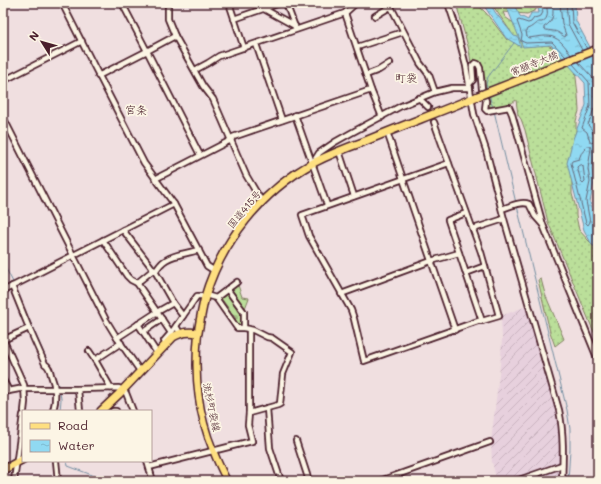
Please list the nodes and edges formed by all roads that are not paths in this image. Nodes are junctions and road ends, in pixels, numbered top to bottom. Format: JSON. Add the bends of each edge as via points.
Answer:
{"nodes":[{"id":1,"x":62,"y":3,"type":"edge"},
{"id":2,"x":122,"y":3,"type":"edge"},
{"id":3,"x":168,"y":3,"type":"edge"},
{"id":4,"x":229,"y":3,"type":"edge"},
{"id":5,"x":280,"y":3,"type":"edge"},
{"id":6,"x":286,"y":3,"type":"edge"},
{"id":7,"x":356,"y":3,"type":"edge"},
{"id":8,"x":448,"y":3,"type":"edge"},
{"id":9,"x":389,"y":5,"type":"edge"},
{"id":10,"x":264,"y":9,"type":"junction"},
{"id":11,"x":345,"y":13,"type":"junction"},
{"id":12,"x":375,"y":16,"type":"dead end"},
{"id":13,"x":234,"y":19,"type":"junction"},
{"id":14,"x":296,"y":28,"type":"junction"},
{"id":15,"x":403,"y":32,"type":"junction"},
{"id":16,"x":175,"y":36,"type":"junction"},
{"id":17,"x":82,"y":41,"type":"junction"},
{"id":18,"x":256,"y":44,"type":"junction"},
{"id":19,"x":357,"y":47,"type":"junction"},
{"id":20,"x":244,"y":48,"type":"junction"},
{"id":21,"x":598,"y":49,"type":"edge"},
{"id":22,"x":147,"y":51,"type":"junction"},
{"id":23,"x":390,"y":63,"type":"dead end"},
{"id":24,"x":195,"y":70,"type":"junction"},
{"id":25,"x":366,"y":75,"type":"junction"},
{"id":26,"x":98,"y":76,"type":"junction"},
{"id":27,"x":3,"y":81,"type":"edge"},
{"id":28,"x":469,"y":86,"type":"junction"},
{"id":29,"x":371,"y":90,"type":"junction"},
{"id":30,"x":435,"y":92,"type":"junction"},
{"id":31,"x":419,"y":98,"type":"junction"},
{"id":32,"x":475,"y":98,"type":"junction"},
{"id":33,"x":428,"y":107,"type":"dead end"},
{"id":34,"x":295,"y":116,"type":"junction"},
{"id":35,"x":3,"y":117,"type":"edge"},
{"id":36,"x":382,"y":117,"type":"junction"},
{"id":37,"x":282,"y":120,"type":"junction"},
{"id":38,"x":434,"y":122,"type":"dead end"},
{"id":39,"x":388,"y":132,"type":"junction"},
{"id":40,"x":230,"y":140,"type":"junction"},
{"id":41,"x":338,"y":151,"type":"junction"},
{"id":42,"x":200,"y":155,"type":"junction"},
{"id":43,"x":313,"y":163,"type":"junction"},
{"id":44,"x":449,"y":163,"type":"junction"},
{"id":45,"x":155,"y":179,"type":"junction"},
{"id":46,"x":404,"y":179,"type":"junction"},
{"id":47,"x":354,"y":196,"type":"junction"},
{"id":48,"x":263,"y":201,"type":"junction"},
{"id":49,"x":174,"y":204,"type":"junction"},
{"id":50,"x":327,"y":205,"type":"junction"},
{"id":51,"x":502,"y":209,"type":"junction"},
{"id":52,"x":466,"y":213,"type":"junction"},
{"id":53,"x":504,"y":219,"type":"junction"},
{"id":54,"x":542,"y":225,"type":"junction"},
{"id":55,"x":473,"y":229,"type":"junction"},
{"id":56,"x":122,"y":230,"type":"junction"},
{"id":57,"x":103,"y":240,"type":"junction"},
{"id":58,"x":198,"y":250,"type":"junction"},
{"id":59,"x":459,"y":253,"type":"junction"},
{"id":60,"x":73,"y":256,"type":"junction"},
{"id":61,"x":431,"y":261,"type":"junction"},
{"id":62,"x":485,"y":266,"type":"junction"},
{"id":63,"x":154,"y":271,"type":"junction"},
{"id":64,"x":215,"y":271,"type":"junction"},
{"id":65,"x":466,"y":273,"type":"junction"},
{"id":66,"x":237,"y":282,"type":"dead end"},
{"id":67,"x":137,"y":283,"type":"junction"},
{"id":68,"x":12,"y":286,"type":"junction"},
{"id":69,"x":227,"y":289,"type":"junction"},
{"id":70,"x":3,"y":291,"type":"edge"},
{"id":71,"x":341,"y":294,"type":"junction"},
{"id":72,"x":205,"y":296,"type":"junction"},
{"id":73,"x":216,"y":298,"type":"junction"},
{"id":74,"x":173,"y":303,"type":"junction"},
{"id":75,"x":157,"y":312,"type":"junction"},
{"id":76,"x":183,"y":316,"type":"junction"},
{"id":77,"x":162,"y":319,"type":"junction"},
{"id":78,"x":482,"y":322,"type":"junction"},
{"id":79,"x":138,"y":324,"type":"junction"},
{"id":80,"x":176,"y":326,"type":"junction"},
{"id":81,"x":29,"y":328,"type":"junction"},
{"id":82,"x":247,"y":328,"type":"junction"},
{"id":83,"x":455,"y":330,"type":"junction"},
{"id":84,"x":143,"y":332,"type":"junction"},
{"id":85,"x":171,"y":333,"type":"junction"},
{"id":86,"x":180,"y":333,"type":"junction"},
{"id":87,"x":198,"y":333,"type":"junction"},
{"id":88,"x":117,"y":338,"type":"junction"},
{"id":89,"x":3,"y":340,"type":"edge"},
{"id":90,"x":121,"y":343,"type":"junction"},
{"id":91,"x":166,"y":344,"type":"junction"},
{"id":92,"x":89,"y":351,"type":"dead end"},
{"id":93,"x":157,"y":353,"type":"junction"},
{"id":94,"x":95,"y":360,"type":"junction"},
{"id":95,"x":598,"y":360,"type":"edge"},
{"id":96,"x":140,"y":371,"type":"junction"},
{"id":97,"x":3,"y":380,"type":"edge"},
{"id":98,"x":111,"y":388,"type":"junction"},
{"id":99,"x":24,"y":389,"type":"junction"},
{"id":100,"x":78,"y":389,"type":"junction"},
{"id":101,"x":55,"y":390,"type":"junction"},
{"id":102,"x":123,"y":390,"type":"junction"},
{"id":103,"x":9,"y":391,"type":"junction"},
{"id":104,"x":3,"y":392,"type":"edge"},
{"id":105,"x":267,"y":408,"type":"junction"},
{"id":106,"x":24,"y":410,"type":"edge"},
{"id":107,"x":53,"y":410,"type":"edge"},
{"id":108,"x":80,"y":410,"type":"edge"},
{"id":109,"x":102,"y":410,"type":"edge"},
{"id":110,"x":133,"y":410,"type":"edge"},
{"id":111,"x":249,"y":413,"type":"junction"},
{"id":112,"x":22,"y":430,"type":"edge"},
{"id":113,"x":296,"y":441,"type":"dead end"},
{"id":114,"x":490,"y":442,"type":"dead end"},
{"id":115,"x":213,"y":451,"type":"junction"},
{"id":116,"x":20,"y":461,"type":"edge"},
{"id":117,"x":56,"y":462,"type":"edge"},
{"id":118,"x":147,"y":462,"type":"edge"},
{"id":119,"x":562,"y":465,"type":"junction"},
{"id":120,"x":149,"y":467,"type":"junction"},
{"id":121,"x":3,"y":470,"type":"edge"},
{"id":122,"x":14,"y":481,"type":"edge"},
{"id":123,"x":58,"y":481,"type":"edge"},
{"id":124,"x":153,"y":481,"type":"edge"},
{"id":125,"x":227,"y":481,"type":"edge"},
{"id":126,"x":281,"y":481,"type":"edge"},
{"id":127,"x":310,"y":481,"type":"edge"},
{"id":128,"x":380,"y":481,"type":"edge"},
{"id":129,"x":516,"y":481,"type":"edge"},
{"id":130,"x":562,"y":481,"type":"edge"}],
"edges":[{"from":1,"to":17,"type":"street"},
{"from":2,"to":22,"type":"street"},
{"from":3,"to":16,"type":"street","via":[[168,19]]},
{"from":4,"to":13,"type":"street"},
{"from":5,"to":10,"type":"street"},
{"from":6,"to":14,"type":"street"},
{"from":7,"to":11,"type":"street"},
{"from":8,"to":28,"type":"street"},
{"from":9,"to":12,"type":"street"},
{"from":9,"to":15,"type":"street"},
{"from":10,"to":13,"type":"street"},
{"from":10,"to":14,"type":"street"},
{"from":11,"to":14,"type":"street"},
{"from":11,"to":19,"type":"street"},
{"from":13,"to":20,"type":"street"},
{"from":14,"to":18,"type":"street"},
{"from":15,"to":19,"type":"street"},
{"from":15,"to":30,"type":"street","via":[[429,75]]},
{"from":16,"to":22,"type":"street"},
{"from":16,"to":24,"type":"street"},
{"from":17,"to":26,"type":"street"},
{"from":17,"to":27,"type":"street"},
{"from":18,"to":20,"type":"street"},
{"from":18,"to":37,"type":"street"},
{"from":19,"to":25,"type":"street"},
{"from":20,"to":24,"type":"street","via":[[219,56]]},
{"from":21,"to":32,"type":"highway","name":"常願寺大橋","bridge":true},
{"from":22,"to":26,"type":"street"},
{"from":22,"to":42,"type":"street"},
{"from":23,"to":25,"type":"street"},
{"from":24,"to":40,"type":"street","via":[[213,99]]},
{"from":25,"to":29,"type":"street"},
{"from":26,"to":45,"type":"street"},
{"from":28,"to":30,"type":"street"},
{"from":28,"to":32,"type":"street"},
{"from":28,"to":54,"type":"street","via":[[473,80],[472,66],[475,63],[480,68],[485,109],[490,111],[509,106]]},
{"from":29,"to":34,"type":"street"},
{"from":29,"to":36,"type":"street"},
{"from":30,"to":31,"type":"street"},
{"from":31,"to":33,"type":"street"},
{"from":31,"to":36,"type":"street"},
{"from":32,"to":39,"type":"highway","name":"国道415号"},
{"from":32,"to":51,"type":"street","via":[[474,114]]},
{"from":34,"to":37,"type":"street"},
{"from":34,"to":43,"type":"street"},
{"from":35,"to":60,"type":"street"},
{"from":36,"to":43,"type":"street","via":[[320,152]]},
{"from":37,"to":40,"type":"street"},
{"from":38,"to":44,"type":"street"},
{"from":39,"to":41,"type":"highway","name":"国道415号"},
{"from":39,"to":46,"type":"street"},
{"from":40,"to":42,"type":"street"},
{"from":40,"to":48,"type":"street","via":[[246,175]]},
{"from":41,"to":43,"type":"highway","name":"国道415号"},
{"from":41,"to":47,"type":"street"},
{"from":42,"to":45,"type":"street"},
{"from":43,"to":48,"type":"highway","name":"国道415号","via":[[282,184]]},
{"from":43,"to":50,"type":"street"},
{"from":44,"to":46,"type":"street"},
{"from":44,"to":52,"type":"street"},
{"from":45,"to":49,"type":"street"},
{"from":46,"to":47,"type":"street"},
{"from":46,"to":61,"type":"street"},
{"from":47,"to":50,"type":"street"},
{"from":48,"to":64,"type":"highway","name":"国道415号","via":[[232,239]]},
{"from":49,"to":56,"type":"street"},
{"from":49,"to":58,"type":"street"},
{"from":50,"to":71,"type":"street","via":[[302,214],[310,236]]},
{"from":51,"to":53,"type":"street"},
{"from":51,"to":54,"type":"street","via":[[527,202]]},
{"from":52,"to":55,"type":"street"},
{"from":52,"to":59,"type":"street","via":[[448,220]]},
{"from":53,"to":55,"type":"street"},
{"from":53,"to":119,"type":"street","via":[[559,410],[563,435]]},
{"from":54,"to":95,"type":"street"},
{"from":55,"to":62,"type":"street"},
{"from":56,"to":57,"type":"street"},
{"from":56,"to":63,"type":"street"},
{"from":57,"to":60,"type":"street"},
{"from":57,"to":67,"type":"street","via":[[127,276]]},
{"from":58,"to":63,"type":"street","via":[[165,260]]},
{"from":58,"to":64,"type":"street","via":[[207,266]]},
{"from":59,"to":61,"type":"street"},
{"from":59,"to":65,"type":"street"},
{"from":60,"to":68,"type":"street"},
{"from":60,"to":88,"type":"street"},
{"from":61,"to":71,"type":"street"},
{"from":61,"to":83,"type":"street"},
{"from":62,"to":65,"type":"street"},
{"from":62,"to":78,"type":"street","via":[[499,316]]},
{"from":63,"to":67,"type":"street"},
{"from":63,"to":74,"type":"street"},
{"from":64,"to":72,"type":"highway","name":"国道415号"},
{"from":65,"to":78,"type":"street"},
{"from":66,"to":69,"type":"street"},
{"from":67,"to":75,"type":"street"},
{"from":68,"to":70,"type":"street"},
{"from":68,"to":81,"type":"street"},
{"from":69,"to":73,"type":"street"},
{"from":69,"to":82,"type":"street","via":[[244,312]]},
{"from":71,"to":83,"type":"street","via":[[351,310],[364,361]]},
{"from":72,"to":73,"type":"street"},
{"from":72,"to":76,"type":"street","via":[[197,296]]},
{"from":72,"to":87,"type":"highway","name":"国道415号"},
{"from":73,"to":82,"type":"street","via":[[237,328]]},
{"from":74,"to":75,"type":"street"},
{"from":74,"to":76,"type":"street"},
{"from":75,"to":77,"type":"street"},
{"from":75,"to":79,"type":"street"},
{"from":76,"to":80,"type":"street"},
{"from":77,"to":84,"type":"street"},
{"from":77,"to":85,"type":"street"},
{"from":78,"to":83,"type":"street","via":[[478,321]]},
{"from":79,"to":84,"type":"street"},
{"from":79,"to":88,"type":"street"},
{"from":80,"to":85,"type":"street"},
{"from":80,"to":86,"type":"street"},
{"from":81,"to":89,"type":"street"},
{"from":81,"to":101,"type":"street","via":[[48,366]]},
{"from":82,"to":105,"type":"street","via":[[272,338],[292,352],[283,374],[280,404]]},
{"from":82,"to":111,"type":"street"},
{"from":84,"to":93,"type":"street"},
{"from":85,"to":91,"type":"street","via":[[164,341]]},
{"from":86,"to":87,"type":"highway"},
{"from":86,"to":91,"type":"highway"},
{"from":87,"to":115,"type":"main road","name":"流杉町袋線","via":[[197,394]]},
{"from":88,"to":90,"type":"street"},
{"from":89,"to":99,"type":"street"},
{"from":90,"to":94,"type":"street"},
{"from":90,"to":96,"type":"street"},
{"from":91,"to":93,"type":"highway"},
{"from":92,"to":94,"type":"street"},
{"from":93,"to":96,"type":"highway"},
{"from":94,"to":98,"type":"street"},
{"from":96,"to":102,"type":"highway"},
{"from":97,"to":103,"type":"street"},
{"from":98,"to":100,"type":"street"},
{"from":98,"to":102,"type":"street"},
{"from":99,"to":101,"type":"street"},
{"from":99,"to":103,"type":"street"},
{"from":99,"to":106,"type":"street"},
{"from":100,"to":101,"type":"street"},
{"from":100,"to":108,"type":"street"},
{"from":101,"to":107,"type":"street"},
{"from":102,"to":109,"type":"highway"},
{"from":102,"to":110,"type":"street"},
{"from":103,"to":104,"type":"street"},
{"from":105,"to":111,"type":"street"},
{"from":105,"to":126,"type":"street","via":[[270,448]]},
{"from":111,"to":115,"type":"street","via":[[248,425],[252,440]]},
{"from":112,"to":116,"type":"street"},
{"from":113,"to":127,"type":"street"},
{"from":114,"to":128,"type":"street"},
{"from":115,"to":120,"type":"street"},
{"from":115,"to":125,"type":"main road","name":"流杉町袋線"},
{"from":116,"to":121,"type":"highway"},
{"from":116,"to":122,"type":"street"},
{"from":117,"to":123,"type":"street"},
{"from":118,"to":120,"type":"street"},
{"from":119,"to":129,"type":"street"},
{"from":119,"to":130,"type":"street"},
{"from":120,"to":124,"type":"street"}]}
